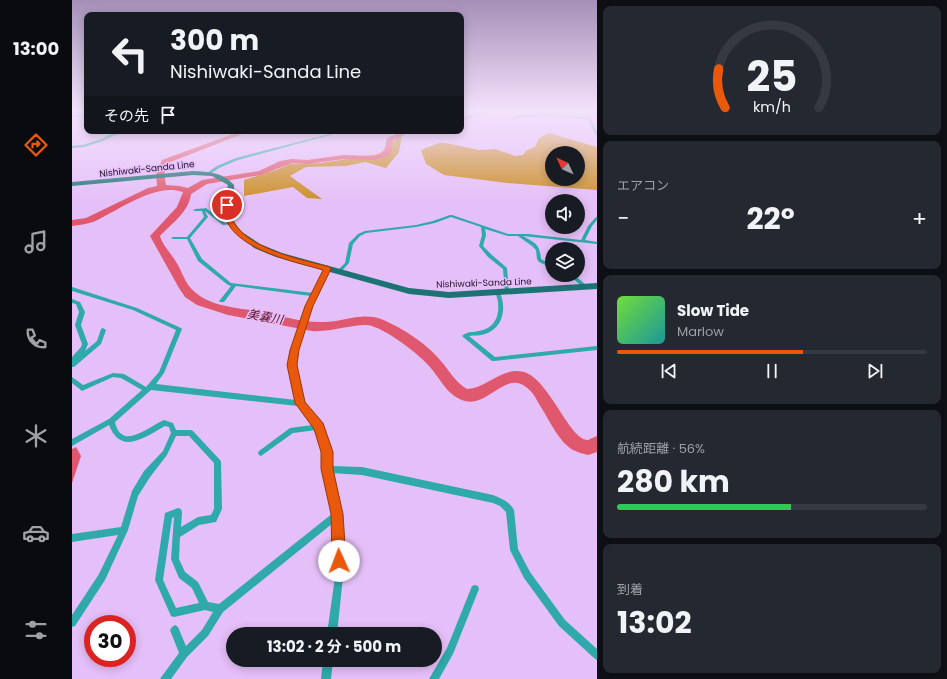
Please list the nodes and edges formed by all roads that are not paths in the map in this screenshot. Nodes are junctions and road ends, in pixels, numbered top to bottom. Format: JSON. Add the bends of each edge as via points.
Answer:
{"nodes":[{"id":1,"x":96,"y":142,"type":"edge"},
{"id":2,"x":305,"y":142,"type":"edge"},
{"id":3,"x":72,"y":146,"type":"edge"},
{"id":4,"x":209,"y":173,"type":"junction"},
{"id":5,"x":72,"y":184,"type":"edge"},
{"id":6,"x":195,"y":210,"type":"dead end"},
{"id":7,"x":203,"y":210,"type":"junction"},
{"id":8,"x":597,"y":218,"type":"edge"},
{"id":9,"x":231,"y":223,"type":"junction"},
{"id":10,"x":483,"y":228,"type":"junction"},
{"id":11,"x":520,"y":236,"type":"junction"},
{"id":12,"x":173,"y":238,"type":"dead end"},
{"id":13,"x":188,"y":238,"type":"junction"},
{"id":14,"x":582,"y":242,"type":"joint"},
{"id":15,"x":585,"y":242,"type":"edge"},
{"id":16,"x":597,"y":243,"type":"edge"},
{"id":17,"x":545,"y":264,"type":"edge"},
{"id":18,"x":327,"y":269,"type":"junction"},
{"id":19,"x":338,"y":272,"type":"junction"},
{"id":20,"x":580,"y":282,"type":"edge"},
{"id":21,"x":235,"y":284,"type":"junction"},
{"id":22,"x":597,"y":286,"type":"edge"},
{"id":23,"x":585,"y":287,"type":"junction"},
{"id":24,"x":72,"y":289,"type":"edge"},
{"id":25,"x":498,"y":292,"type":"junction"},
{"id":26,"x":508,"y":292,"type":"junction"},
{"id":27,"x":315,"y":295,"type":"junction"},
{"id":28,"x":72,"y":301,"type":"edge"},
{"id":29,"x":222,"y":301,"type":"dead end"},
{"id":30,"x":103,"y":330,"type":"dead end"},
{"id":31,"x":597,"y":348,"type":"edge"},
{"id":32,"x":72,"y":361,"type":"edge"},
{"id":33,"x":72,"y":365,"type":"edge"},
{"id":34,"x":72,"y":380,"type":"edge"},
{"id":35,"x":148,"y":389,"type":"junction"},
{"id":36,"x":300,"y":403,"type":"junction"},
{"id":37,"x":111,"y":421,"type":"junction"},
{"id":38,"x":319,"y":426,"type":"junction"},
{"id":39,"x":174,"y":433,"type":"junction"},
{"id":40,"x":72,"y":443,"type":"edge"},
{"id":41,"x":261,"y":454,"type":"dead end"},
{"id":42,"x":327,"y":469,"type":"junction"},
{"id":43,"x":337,"y":514,"type":"junction"},
{"id":44,"x":124,"y":530,"type":"junction"},
{"id":45,"x":176,"y":535,"type":"junction"},
{"id":46,"x":72,"y":538,"type":"edge"},
{"id":47,"x":475,"y":589,"type":"dead end"},
{"id":48,"x":205,"y":606,"type":"junction"},
{"id":49,"x":220,"y":609,"type":"junction"},
{"id":50,"x":72,"y":623,"type":"edge"},
{"id":51,"x":333,"y":627,"type":"edge"},
{"id":52,"x":175,"y":630,"type":"dead end"},
{"id":53,"x":184,"y":654,"type":"junction"},
{"id":54,"x":597,"y":655,"type":"edge"},
{"id":55,"x":327,"y":667,"type":"edge"},
{"id":56,"x":165,"y":679,"type":"edge"},
{"id":57,"x":326,"y":679,"type":"edge"},
{"id":58,"x":434,"y":679,"type":"edge"}],
"edges":[{"from":1,"to":3,"type":"street"},
{"from":2,"to":4,"type":"street","via":[[237,160]]},
{"from":4,"to":5,"type":"main road","name":"Nishiwaki-Sanda Line"},
{"from":4,"to":9,"type":"main road","name":"Nishiwaki-Sanda Line","via":[[221,177],[231,185],[226,213]]},
{"from":6,"to":7,"type":"street"},
{"from":7,"to":9,"type":"street","via":[[206,209],[224,224]]},
{"from":7,"to":13,"type":"street","via":[[206,217]]},
{"from":8,"to":14,"type":"street"},
{"from":9,"to":18,"type":"main road","name":"Nishiwaki-Sanda Line","via":[[257,246]]},
{"from":10,"to":11,"type":"street"},
{"from":10,"to":19,"type":"street","via":[[451,216],[416,226],[365,232],[351,244],[347,263]]},
{"from":10,"to":26,"type":"street","via":[[481,246],[505,268]]},
{"from":11,"to":14,"type":"street"},
{"from":11,"to":17,"type":"street","via":[[534,245],[538,250],[539,259]]},
{"from":12,"to":13,"type":"street"},
{"from":13,"to":21,"type":"street","via":[[200,260],[230,284]]},
{"from":15,"to":16,"type":"street"},
{"from":18,"to":19,"type":"main road","name":"Nishiwaki-Sanda Line"},
{"from":18,"to":27,"type":"street"},
{"from":19,"to":25,"type":"main road","name":"Nishiwaki-Sanda Line","via":[[419,293],[449,295]]},
{"from":20,"to":23,"type":"street"},
{"from":21,"to":27,"type":"street"},
{"from":21,"to":29,"type":"street"},
{"from":22,"to":23,"type":"main road","name":"Nishiwaki-Sanda Line"},
{"from":23,"to":26,"type":"main road","name":"Nishiwaki-Sanda Line"},
{"from":24,"to":35,"type":"street","via":[[135,309],[179,330],[161,373]]},
{"from":25,"to":26,"type":"main road","name":"Nishiwaki-Sanda Line"},
{"from":25,"to":31,"type":"street","via":[[502,298],[498,320],[488,331],[465,336],[494,360]]},
{"from":27,"to":36,"type":"street","via":[[296,344],[292,365]]},
{"from":28,"to":32,"type":"street","via":[[78,303],[82,312],[78,325],[85,344]]},
{"from":30,"to":33,"type":"street","via":[[99,342]]},
{"from":34,"to":35,"type":"street","via":[[82,388],[113,375],[122,376]]},
{"from":35,"to":36,"type":"street","via":[[156,387]]},
{"from":35,"to":37,"type":"street"},
{"from":36,"to":38,"type":"street"},
{"from":37,"to":39,"type":"street","via":[[114,432],[122,439],[134,440],[164,423],[171,425]]},
{"from":37,"to":40,"type":"street"},
{"from":38,"to":41,"type":"street","via":[[292,430]]},
{"from":38,"to":42,"type":"street","via":[[327,452]]},
{"from":39,"to":44,"type":"street","via":[[165,453],[146,474],[135,494]]},
{"from":39,"to":45,"type":"street","via":[[191,433],[218,462],[219,493],[218,509],[213,519],[198,521]]},
{"from":42,"to":43,"type":"street"},
{"from":42,"to":54,"type":"street","via":[[362,471],[503,503],[510,510],[514,550],[527,575],[562,623]]},
{"from":43,"to":49,"type":"street"},
{"from":43,"to":51,"type":"street","via":[[339,577]]},
{"from":44,"to":46,"type":"street"},
{"from":44,"to":50,"type":"street","via":[[102,577]]},
{"from":45,"to":48,"type":"street","via":[[175,559],[182,575],[195,585]]},
{"from":45,"to":48,"type":"street","via":[[178,512],[168,516],[159,580],[174,613]]},
{"from":47,"to":58,"type":"street","via":[[450,651]]},
{"from":48,"to":49,"type":"street"},
{"from":49,"to":53,"type":"street","via":[[205,633]]},
{"from":52,"to":53,"type":"street"},
{"from":53,"to":56,"type":"street"},
{"from":55,"to":57,"type":"street"}]}
